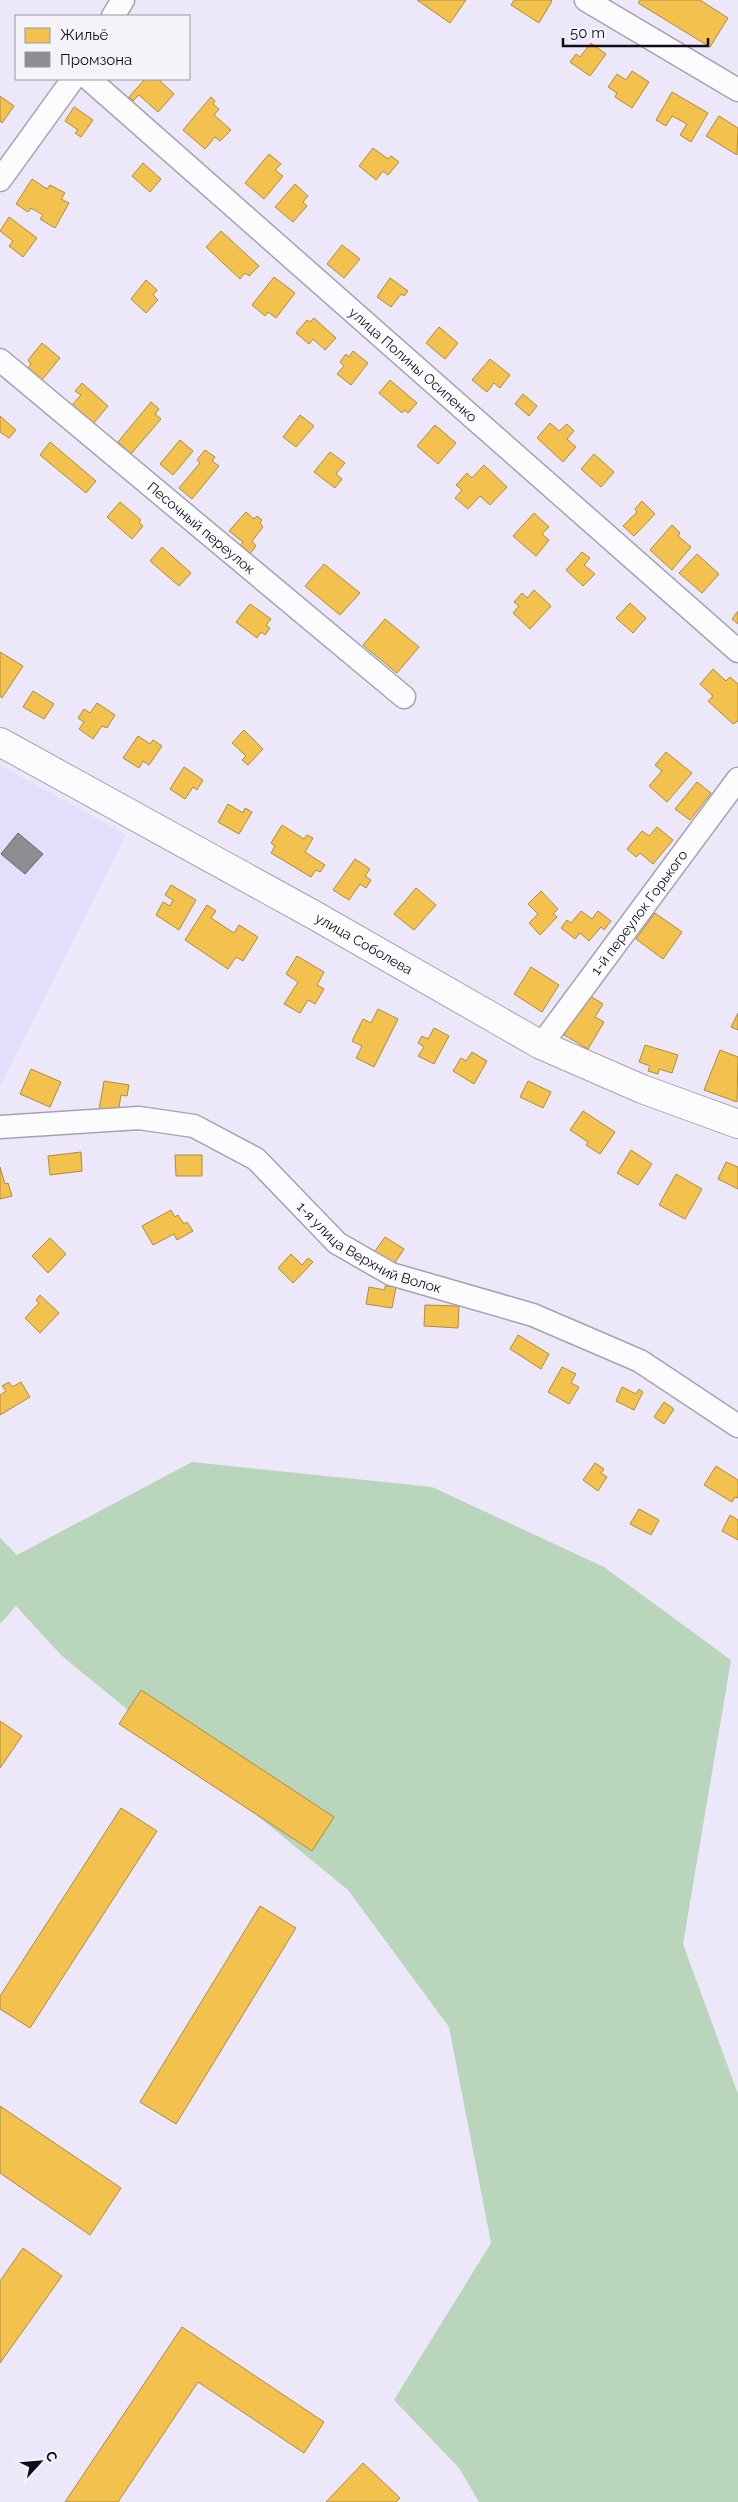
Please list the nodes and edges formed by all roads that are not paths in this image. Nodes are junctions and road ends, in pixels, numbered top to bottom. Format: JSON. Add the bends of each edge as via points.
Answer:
{"nodes":[{"id":1,"x":123,"y":0,"type":"edge"},
{"id":2,"x":586,"y":0,"type":"edge"},
{"id":3,"x":113,"y":15,"type":"edge"},
{"id":4,"x":72,"y":80,"type":"edge"},
{"id":5,"x":90,"y":80,"type":"edge"},
{"id":6,"x":738,"y":90,"type":"edge"},
{"id":7,"x":0,"y":180,"type":"edge"},
{"id":8,"x":0,"y":360,"type":"edge"},
{"id":9,"x":738,"y":651,"type":"edge"},
{"id":10,"x":404,"y":697,"type":"dead end"},
{"id":11,"x":0,"y":742,"type":"edge"},
{"id":12,"x":738,"y":779,"type":"edge"},
{"id":13,"x":541,"y":1046,"type":"junction"},
{"id":14,"x":738,"y":1124,"type":"edge"},
{"id":15,"x":0,"y":1127,"type":"edge"},
{"id":16,"x":738,"y":1426,"type":"edge"}],
"edges":[{"from":1,"to":3,"type":"street"},
{"from":2,"to":6,"type":"street"},
{"from":4,"to":7,"type":"street"},
{"from":5,"to":9,"type":"street","name":"улица Полины Осипенко"},
{"from":8,"to":10,"type":"street","name":"Песочный переулок"},
{"from":11,"to":13,"type":"street","name":"улица Соболева","via":[[314,915]]},
{"from":12,"to":13,"type":"street","name":"1-й переулок Горького"},
{"from":13,"to":14,"type":"street","name":"улица Соболева","via":[[642,1089]]},
{"from":15,"to":16,"type":"street","name":"1-я улица Верхний Волок","via":[[140,1118],[194,1126],[256,1159],[337,1243],[391,1274],[533,1315],[640,1361]]}]}
